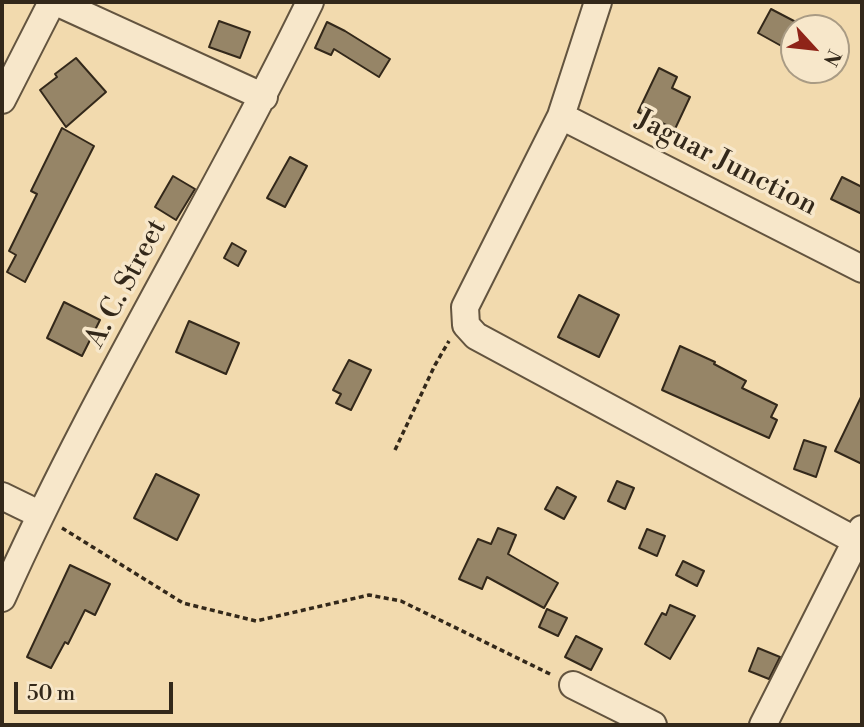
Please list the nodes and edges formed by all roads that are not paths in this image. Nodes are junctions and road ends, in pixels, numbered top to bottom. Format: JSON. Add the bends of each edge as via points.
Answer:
{"nodes":[{"id":1,"x":54,"y":2,"type":"edge"},
{"id":2,"x":310,"y":2,"type":"edge"},
{"id":3,"x":598,"y":2,"type":"edge"},
{"id":4,"x":264,"y":97,"type":"junction"},
{"id":5,"x":2,"y":100,"type":"edge"},
{"id":6,"x":561,"y":116,"type":"junction"},
{"id":7,"x":862,"y":269,"type":"edge"},
{"id":8,"x":2,"y":496,"type":"edge"},
{"id":9,"x":40,"y":514,"type":"junction"},
{"id":10,"x":860,"y":538,"type":"edge"},
{"id":11,"x":2,"y":598,"type":"edge"},
{"id":12,"x":573,"y":685,"type":"road end"},
{"id":13,"x":653,"y":725,"type":"edge"},
{"id":14,"x":763,"y":725,"type":"edge"}],
"edges":[{"from":1,"to":4,"type":"street"},
{"from":1,"to":5,"type":"street"},
{"from":2,"to":4,"type":"street","name":"A. C. Street"},
{"from":3,"to":6,"type":"street"},
{"from":4,"to":9,"type":"street","name":"A. C. Street"},
{"from":6,"to":7,"type":"street","name":"Jaguar Junction"},
{"from":6,"to":10,"type":"street","via":[[465,307],[466,325],[476,336]]},
{"from":8,"to":9,"type":"street"},
{"from":9,"to":11,"type":"street","name":"A. C. Street"},
{"from":10,"to":14,"type":"street"},
{"from":12,"to":13,"type":"street"}]}
